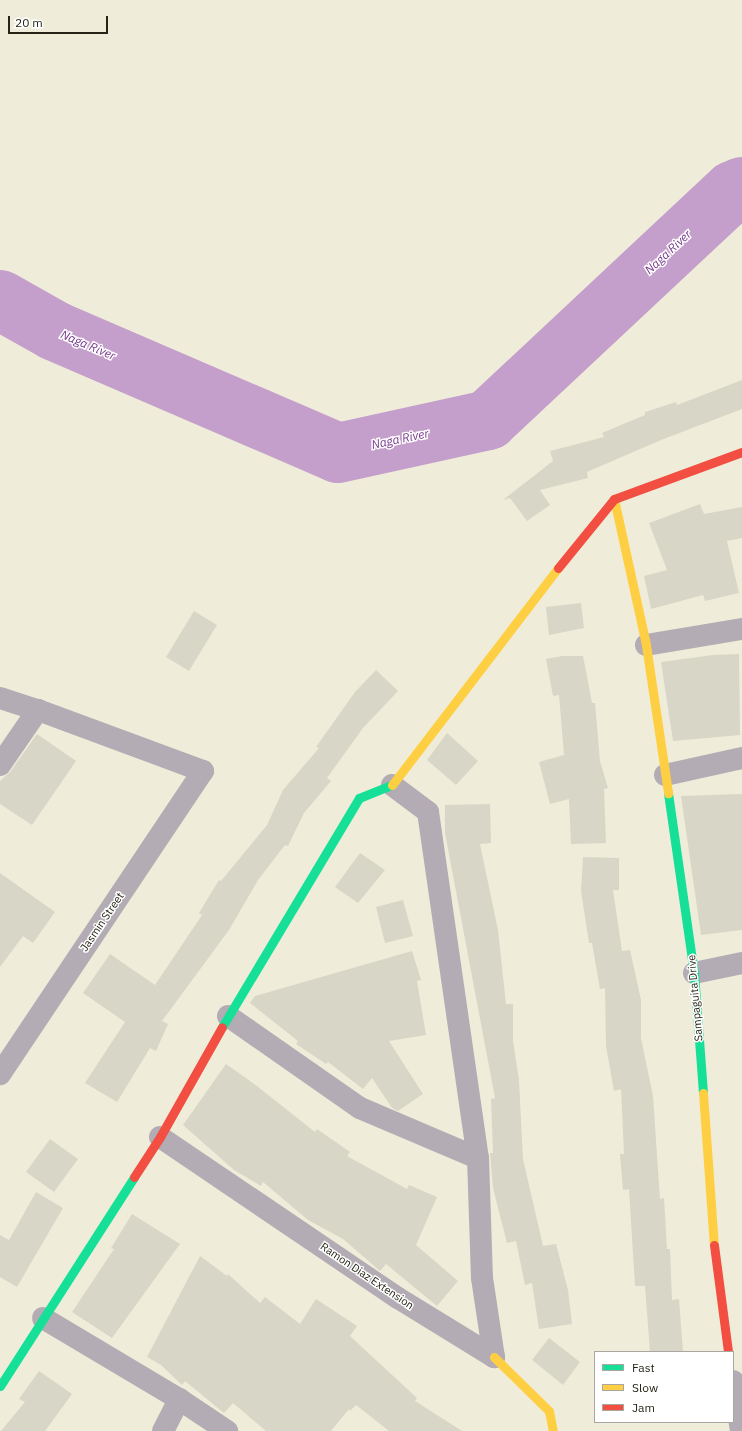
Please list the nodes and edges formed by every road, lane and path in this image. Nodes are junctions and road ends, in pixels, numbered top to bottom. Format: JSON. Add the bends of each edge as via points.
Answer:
{"nodes":[{"id":1,"x":742,"y":452,"type":"edge"},
{"id":2,"x":614,"y":499,"type":"junction"},
{"id":3,"x":742,"y":629,"type":"edge"},
{"id":4,"x":646,"y":645,"type":"junction"},
{"id":5,"x":0,"y":698,"type":"edge"},
{"id":6,"x":38,"y":710,"type":"junction"},
{"id":7,"x":742,"y":758,"type":"edge"},
{"id":8,"x":0,"y":765,"type":"edge"},
{"id":9,"x":665,"y":775,"type":"junction"},
{"id":10,"x":392,"y":785,"type":"junction"},
{"id":11,"x":742,"y":963,"type":"edge"},
{"id":12,"x":694,"y":973,"type":"junction"},
{"id":13,"x":228,"y":1016,"type":"junction"},
{"id":14,"x":0,"y":1074,"type":"edge"},
{"id":15,"x":160,"y":1137,"type":"junction"},
{"id":16,"x":478,"y":1158,"type":"junction"},
{"id":17,"x":43,"y":1318,"type":"junction"},
{"id":18,"x":728,"y":1351,"type":"edge"},
{"id":19,"x":494,"y":1357,"type":"junction"},
{"id":20,"x":0,"y":1386,"type":"edge"},
{"id":21,"x":734,"y":1387,"type":"edge"},
{"id":22,"x":179,"y":1400,"type":"junction"},
{"id":23,"x":163,"y":1431,"type":"edge"},
{"id":24,"x":227,"y":1431,"type":"edge"},
{"id":25,"x":553,"y":1431,"type":"edge"},
{"id":26,"x":741,"y":1431,"type":"edge"}],
"edges":[{"from":1,"to":2,"type":"street"},
{"from":2,"to":4,"type":"street","name":"Sampaguita Drive"},
{"from":2,"to":10,"type":"street","via":[[564,559]]},
{"from":3,"to":4,"type":"street"},
{"from":4,"to":9,"type":"street","name":"Sampaguita Drive"},
{"from":5,"to":6,"type":"street"},
{"from":6,"to":8,"type":"street"},
{"from":6,"to":14,"type":"street","name":"Jasmin Street","via":[[203,771]]},
{"from":7,"to":9,"type":"street"},
{"from":9,"to":12,"type":"street","name":"Sampaguita Drive"},
{"from":10,"to":13,"type":"street","via":[[359,798]]},
{"from":10,"to":16,"type":"street","via":[[428,812]]},
{"from":11,"to":12,"type":"street"},
{"from":12,"to":18,"type":"street","name":"Sampaguita Drive","via":[[717,1278]]},
{"from":13,"to":15,"type":"street","via":[[190,1078]]},
{"from":13,"to":16,"type":"street","via":[[360,1108]]},
{"from":15,"to":17,"type":"street"},
{"from":15,"to":19,"type":"street","name":"Ramon Diaz Extension","via":[[398,1298]]},
{"from":16,"to":19,"type":"street","via":[[482,1278]]},
{"from":17,"to":20,"type":"street"},
{"from":17,"to":22,"type":"street"},
{"from":19,"to":25,"type":"street","name":"Ramon Diaz Extension","via":[[549,1411]]},
{"from":21,"to":26,"type":"street"},
{"from":22,"to":23,"type":"street"},
{"from":22,"to":24,"type":"street"}]}
